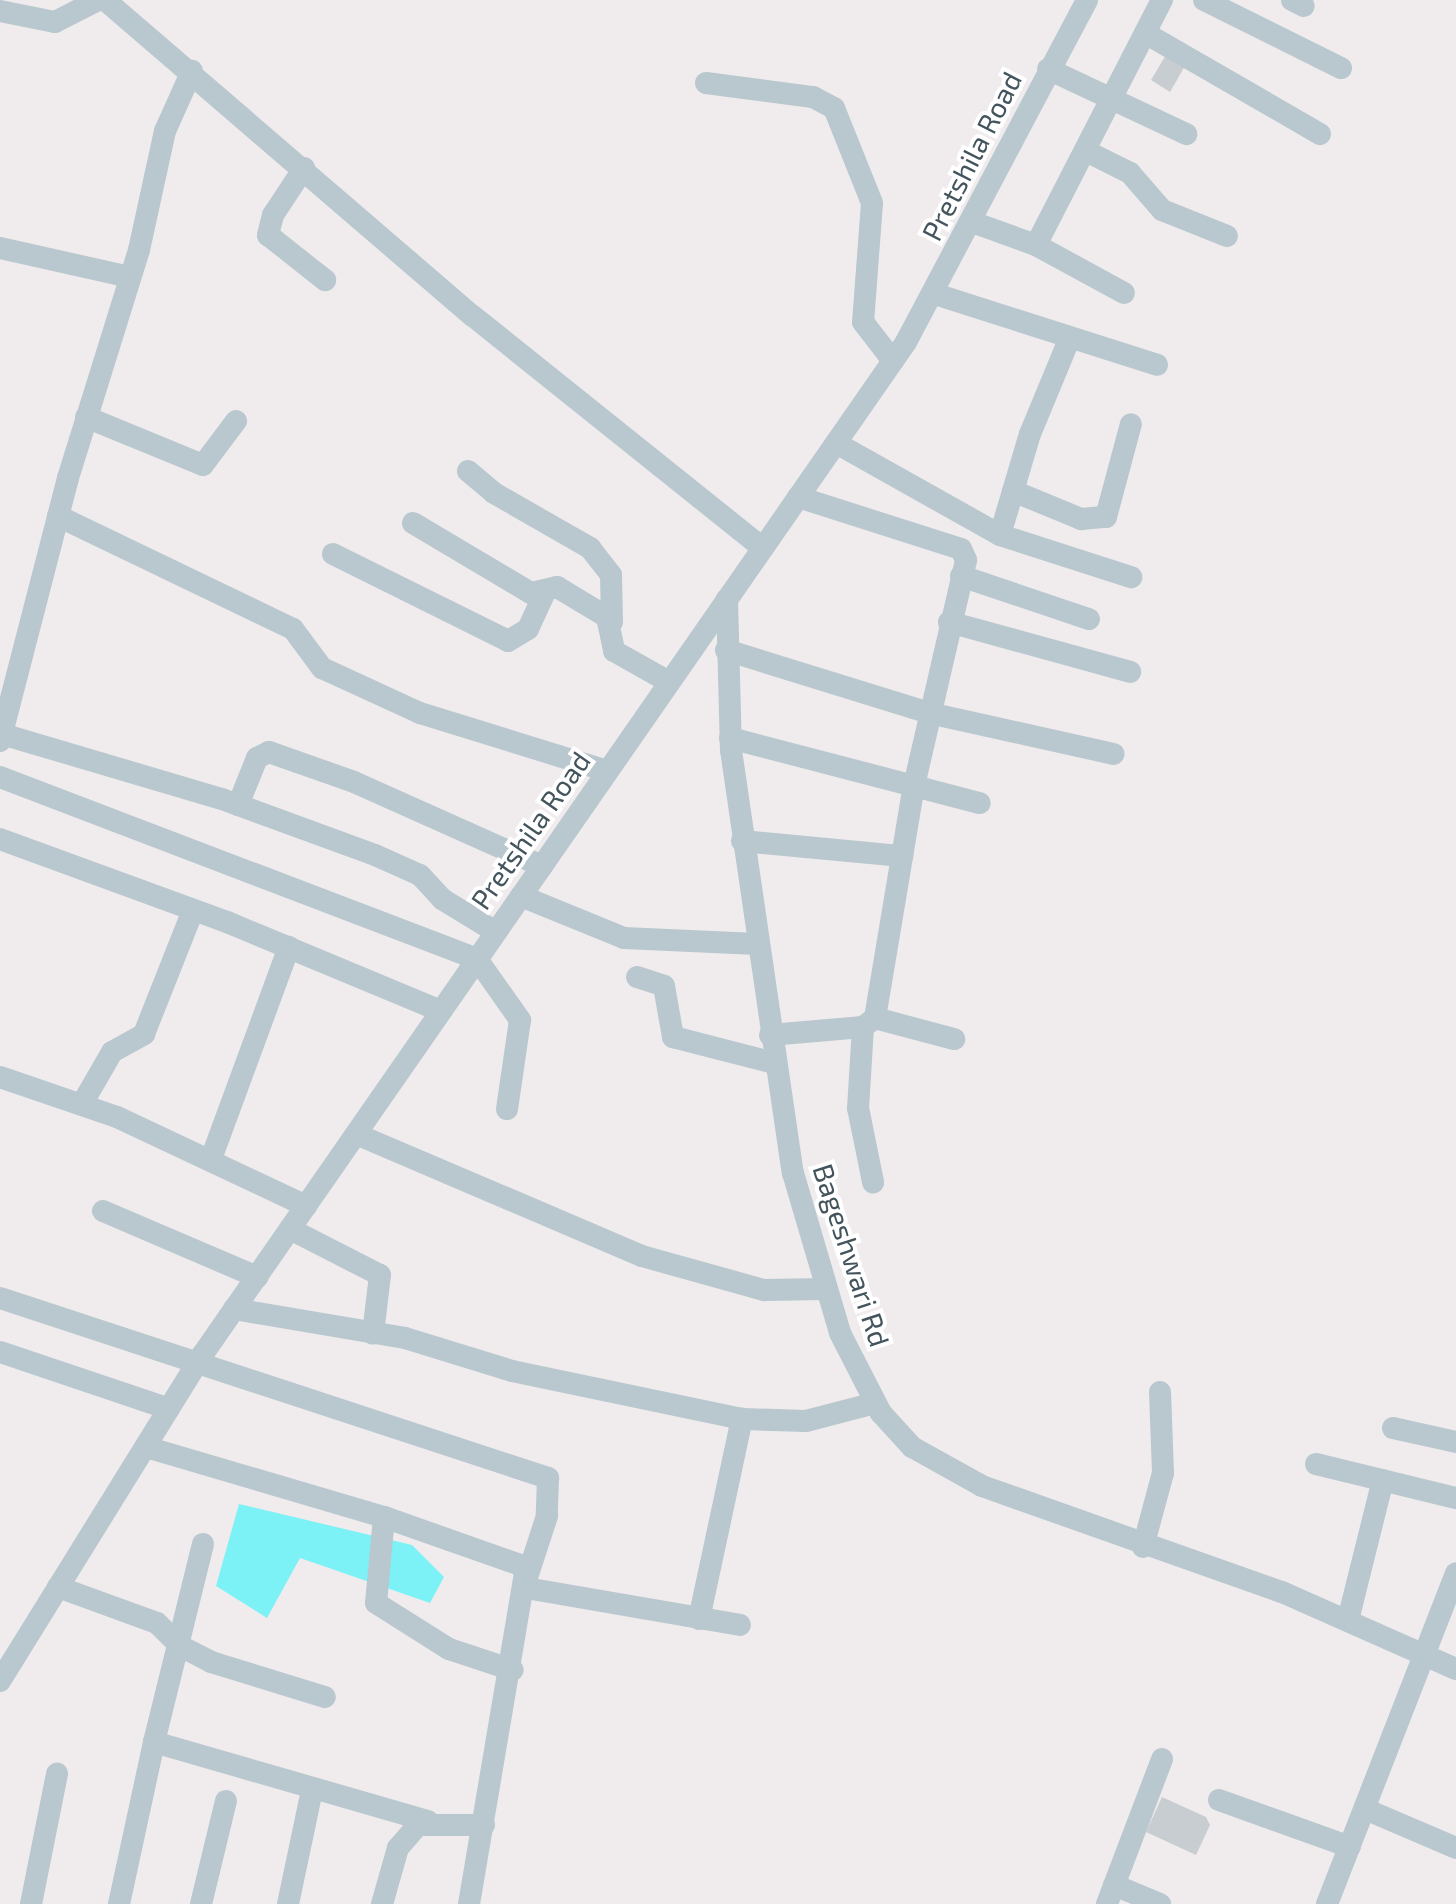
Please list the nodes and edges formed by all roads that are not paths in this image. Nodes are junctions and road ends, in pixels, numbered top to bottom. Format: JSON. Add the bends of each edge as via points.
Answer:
{"nodes":[{"id":1,"x":101,"y":0,"type":"edge"},
{"id":2,"x":1088,"y":0,"type":"edge"},
{"id":3,"x":1162,"y":0,"type":"edge"},
{"id":4,"x":1204,"y":0,"type":"edge"},
{"id":5,"x":0,"y":11,"type":"edge"},
{"id":6,"x":1145,"y":34,"type":"junction"},
{"id":7,"x":1341,"y":68,"type":"dead end"},
{"id":8,"x":1048,"y":69,"type":"junction"},
{"id":9,"x":192,"y":70,"type":"junction"},
{"id":10,"x":706,"y":83,"type":"dead end"},
{"id":11,"x":1110,"y":98,"type":"junction"},
{"id":12,"x":1186,"y":134,"type":"dead end"},
{"id":13,"x":1320,"y":134,"type":"dead end"},
{"id":14,"x":1086,"y":151,"type":"junction"},
{"id":15,"x":304,"y":168,"type":"junction"},
{"id":16,"x":972,"y":222,"type":"junction"},
{"id":17,"x":1226,"y":236,"type":"dead end"},
{"id":18,"x":1036,"y":246,"type":"junction"},
{"id":19,"x":0,"y":248,"type":"edge"},
{"id":20,"x":130,"y":277,"type":"junction"},
{"id":21,"x":324,"y":280,"type":"dead end"},
{"id":22,"x":935,"y":294,"type":"junction"},
{"id":23,"x":1124,"y":294,"type":"dead end"},
{"id":24,"x":1069,"y":340,"type":"junction"},
{"id":25,"x":893,"y":361,"type":"junction"},
{"id":26,"x":1157,"y":365,"type":"dead end"},
{"id":27,"x":86,"y":417,"type":"junction"},
{"id":28,"x":236,"y":422,"type":"dead end"},
{"id":29,"x":1131,"y":424,"type":"dead end"},
{"id":30,"x":836,"y":442,"type":"junction"},
{"id":31,"x":468,"y":471,"type":"dead end"},
{"id":32,"x":1013,"y":491,"type":"junction"},
{"id":33,"x":798,"y":497,"type":"junction"},
{"id":34,"x":58,"y":516,"type":"junction"},
{"id":35,"x":413,"y":523,"type":"dead end"},
{"id":36,"x":1000,"y":535,"type":"junction"},
{"id":37,"x":762,"y":548,"type":"junction"},
{"id":38,"x":332,"y":554,"type":"dead end"},
{"id":39,"x":961,"y":576,"type":"junction"},
{"id":40,"x":1131,"y":577,"type":"dead end"},
{"id":41,"x":545,"y":592,"type":"junction"},
{"id":42,"x":727,"y":599,"type":"junction"},
{"id":43,"x":1089,"y":618,"type":"dead end"},
{"id":44,"x":612,"y":622,"type":"junction"},
{"id":45,"x":950,"y":622,"type":"junction"},
{"id":46,"x":726,"y":650,"type":"junction"},
{"id":47,"x":1130,"y":672,"type":"dead end"},
{"id":48,"x":669,"y":682,"type":"junction"},
{"id":49,"x":929,"y":714,"type":"junction"},
{"id":50,"x":1,"y":738,"type":"edge"},
{"id":51,"x":730,"y":738,"type":"junction"},
{"id":52,"x":1114,"y":754,"type":"dead end"},
{"id":53,"x":607,"y":771,"type":"junction"},
{"id":54,"x":0,"y":776,"type":"edge"},
{"id":55,"x":913,"y":790,"type":"junction"},
{"id":56,"x":980,"y":804,"type":"dead end"},
{"id":57,"x":238,"y":805,"type":"junction"},
{"id":58,"x":0,"y":839,"type":"edge"},
{"id":59,"x":742,"y":841,"type":"junction"},
{"id":60,"x":902,"y":856,"type":"junction"},
{"id":61,"x":542,"y":866,"type":"junction"},
{"id":62,"x":521,"y":896,"type":"junction"},
{"id":63,"x":194,"y":910,"type":"junction"},
{"id":64,"x":496,"y":932,"type":"junction"},
{"id":65,"x":757,"y":944,"type":"junction"},
{"id":66,"x":290,"y":947,"type":"junction"},
{"id":67,"x":477,"y":959,"type":"junction"},
{"id":68,"x":637,"y":978,"type":"dead end"},
{"id":69,"x":442,"y":1010,"type":"junction"},
{"id":70,"x":869,"y":1022,"type":"junction"},
{"id":71,"x":770,"y":1035,"type":"junction"},
{"id":72,"x":954,"y":1039,"type":"dead end"},
{"id":73,"x":774,"y":1063,"type":"junction"},
{"id":74,"x":0,"y":1077,"type":"edge"},
{"id":75,"x":82,"y":1104,"type":"junction"},
{"id":76,"x":508,"y":1109,"type":"dead end"},
{"id":77,"x":356,"y":1134,"type":"junction"},
{"id":78,"x":210,"y":1159,"type":"junction"},
{"id":79,"x":872,"y":1182,"type":"dead end"},
{"id":80,"x":306,"y":1206,"type":"junction"},
{"id":81,"x":103,"y":1211,"type":"dead end"},
{"id":82,"x":290,"y":1229,"type":"junction"},
{"id":83,"x":257,"y":1277,"type":"junction"},
{"id":84,"x":826,"y":1289,"type":"junction"},
{"id":85,"x":0,"y":1298,"type":"edge"},
{"id":86,"x":234,"y":1309,"type":"junction"},
{"id":87,"x":373,"y":1334,"type":"junction"},
{"id":88,"x":0,"y":1352,"type":"edge"},
{"id":89,"x":200,"y":1359,"type":"junction"},
{"id":90,"x":1160,"y":1392,"type":"dead end"},
{"id":91,"x":875,"y":1403,"type":"junction"},
{"id":92,"x":169,"y":1410,"type":"junction"},
{"id":93,"x":742,"y":1419,"type":"junction"},
{"id":94,"x":1393,"y":1428,"type":"dead end"},
{"id":95,"x":1456,"y":1442,"type":"edge"},
{"id":96,"x":146,"y":1447,"type":"junction"},
{"id":97,"x":1316,"y":1464,"type":"dead end"},
{"id":98,"x":1383,"y":1480,"type":"junction"},
{"id":99,"x":1456,"y":1498,"type":"edge"},
{"id":100,"x":384,"y":1516,"type":"junction"},
{"id":101,"x":203,"y":1544,"type":"dead end"},
{"id":102,"x":1143,"y":1547,"type":"junction"},
{"id":103,"x":1456,"y":1574,"type":"edge"},
{"id":104,"x":527,"y":1581,"type":"junction"},
{"id":105,"x":58,"y":1587,"type":"junction"},
{"id":106,"x":1451,"y":1603,"type":"edge"},
{"id":107,"x":699,"y":1619,"type":"junction"},
{"id":108,"x":1348,"y":1620,"type":"junction"},
{"id":109,"x":740,"y":1625,"type":"dead end"},
{"id":110,"x":180,"y":1646,"type":"junction"},
{"id":111,"x":1428,"y":1655,"type":"junction"},
{"id":112,"x":1456,"y":1669,"type":"edge"},
{"id":113,"x":513,"y":1670,"type":"junction"},
{"id":114,"x":0,"y":1680,"type":"edge"},
{"id":115,"x":325,"y":1697,"type":"dead end"},
{"id":116,"x":154,"y":1742,"type":"junction"},
{"id":117,"x":1162,"y":1759,"type":"dead end"},
{"id":118,"x":57,"y":1774,"type":"dead end"},
{"id":119,"x":312,"y":1790,"type":"junction"},
{"id":120,"x":1219,"y":1800,"type":"dead end"},
{"id":121,"x":226,"y":1801,"type":"dead end"},
{"id":122,"x":1365,"y":1809,"type":"junction"},
{"id":123,"x":428,"y":1821,"type":"junction"},
{"id":124,"x":484,"y":1825,"type":"junction"},
{"id":125,"x":1350,"y":1848,"type":"junction"},
{"id":126,"x":1456,"y":1848,"type":"edge"},
{"id":127,"x":1111,"y":1895,"type":"edge"},
{"id":128,"x":31,"y":1904,"type":"edge"},
{"id":129,"x":119,"y":1904,"type":"edge"},
{"id":130,"x":201,"y":1904,"type":"edge"},
{"id":131,"x":288,"y":1904,"type":"edge"},
{"id":132,"x":382,"y":1904,"type":"edge"},
{"id":133,"x":469,"y":1904,"type":"edge"},
{"id":134,"x":1160,"y":1904,"type":"edge"},
{"id":135,"x":1326,"y":1904,"type":"edge"}],
"edges":[{"from":1,"to":5,"type":"street","via":[[55,22]]},
{"from":1,"to":9,"type":"street"},
{"from":2,"to":8,"type":"street","name":"Pretshila Road"},
{"from":3,"to":6,"type":"street"},
{"from":4,"to":7,"type":"street"},
{"from":6,"to":11,"type":"street"},
{"from":6,"to":13,"type":"street"},
{"from":8,"to":11,"type":"street"},
{"from":8,"to":16,"type":"street","name":"Pretshila Road"},
{"from":9,"to":15,"type":"street"},
{"from":9,"to":20,"type":"street","via":[[165,130]]},
{"from":10,"to":25,"type":"street","via":[[812,97],[834,108],[872,204],[863,322]]},
{"from":11,"to":12,"type":"street"},
{"from":11,"to":14,"type":"street"},
{"from":14,"to":17,"type":"street","via":[[1130,173],[1162,210]]},
{"from":14,"to":18,"type":"street"},
{"from":15,"to":21,"type":"street","via":[[273,215],[268,235]]},
{"from":15,"to":37,"type":"street","via":[[473,316]]},
{"from":16,"to":18,"type":"street"},
{"from":16,"to":22,"type":"street","name":"Pretshila Road"},
{"from":18,"to":23,"type":"street"},
{"from":19,"to":20,"type":"street"},
{"from":20,"to":27,"type":"street"},
{"from":22,"to":24,"type":"street"},
{"from":22,"to":25,"type":"street","name":"Pretshila Road"},
{"from":24,"to":26,"type":"street"},
{"from":24,"to":32,"type":"street"},
{"from":25,"to":30,"type":"street","name":"Pretshila Road"},
{"from":27,"to":28,"type":"street","via":[[202,465]]},
{"from":27,"to":34,"type":"street"},
{"from":29,"to":32,"type":"street","via":[[1106,517],[1081,519]]},
{"from":30,"to":33,"type":"street","name":"Pretshila Road"},
{"from":30,"to":36,"type":"street"},
{"from":31,"to":44,"type":"street","via":[[494,494],[590,548],[610,575]]},
{"from":32,"to":36,"type":"street"},
{"from":33,"to":37,"type":"street","name":"Pretshila Road"},
{"from":33,"to":39,"type":"street","via":[[961,549]]},
{"from":34,"to":50,"type":"street"},
{"from":34,"to":53,"type":"street","via":[[293,629],[322,668],[420,713]]},
{"from":35,"to":41,"type":"street","via":[[524,589]]},
{"from":36,"to":40,"type":"street"},
{"from":37,"to":42,"type":"street","name":"Pretshila Road"},
{"from":38,"to":41,"type":"street","via":[[508,641],[528,629]]},
{"from":39,"to":43,"type":"street"},
{"from":39,"to":45,"type":"street"},
{"from":41,"to":44,"type":"street","via":[[557,587]]},
{"from":42,"to":46,"type":"street","name":"Bageshwari Rd"},
{"from":42,"to":48,"type":"street","name":"Pretshila Road"},
{"from":44,"to":48,"type":"street","via":[[614,651]]},
{"from":45,"to":47,"type":"street"},
{"from":45,"to":49,"type":"street"},
{"from":46,"to":49,"type":"street"},
{"from":46,"to":51,"type":"street","name":"Bageshwari Rd"},
{"from":48,"to":53,"type":"street","name":"Pretshila Road"},
{"from":49,"to":52,"type":"street"},
{"from":49,"to":55,"type":"street"},
{"from":50,"to":57,"type":"street"},
{"from":51,"to":55,"type":"street"},
{"from":51,"to":59,"type":"street","name":"Bageshwari Rd"},
{"from":53,"to":61,"type":"street","name":"Pretshila Road"},
{"from":54,"to":67,"type":"street"},
{"from":55,"to":56,"type":"street"},
{"from":55,"to":60,"type":"street"},
{"from":57,"to":61,"type":"street","via":[[256,758],[269,752],[390,797]]},
{"from":57,"to":64,"type":"street","via":[[420,875],[442,899]]},
{"from":58,"to":63,"type":"street"},
{"from":59,"to":60,"type":"street"},
{"from":59,"to":65,"type":"street","name":"Bageshwari Rd"},
{"from":60,"to":70,"type":"street"},
{"from":61,"to":62,"type":"street","name":"Pretshila Road"},
{"from":62,"to":64,"type":"street","name":"Pretshila Road"},
{"from":62,"to":65,"type":"street","via":[[624,938]]},
{"from":63,"to":66,"type":"street"},
{"from":63,"to":75,"type":"street","via":[[144,1034],[112,1052]]},
{"from":64,"to":67,"type":"street","name":"Pretshila Road"},
{"from":65,"to":71,"type":"street","name":"Bageshwari Rd"},
{"from":66,"to":69,"type":"street"},
{"from":66,"to":78,"type":"street"},
{"from":67,"to":69,"type":"street","name":"Pretshila Road"},
{"from":67,"to":76,"type":"street","via":[[520,1020]]},
{"from":68,"to":73,"type":"street","via":[[664,986],[673,1037]]},
{"from":69,"to":77,"type":"street","name":"Pretshila Road"},
{"from":70,"to":71,"type":"street"},
{"from":70,"to":72,"type":"street"},
{"from":70,"to":79,"type":"street","via":[[858,1108]]},
{"from":71,"to":73,"type":"street","name":"Bageshwari Rd"},
{"from":73,"to":84,"type":"street","name":"Bageshwari Rd","via":[[793,1173]]},
{"from":74,"to":75,"type":"street"},
{"from":75,"to":78,"type":"street"},
{"from":77,"to":80,"type":"street","name":"Pretshila Road"},
{"from":77,"to":84,"type":"street","via":[[642,1256],[764,1290]]},
{"from":78,"to":80,"type":"street"},
{"from":80,"to":82,"type":"street","name":"Pretshila Road"},
{"from":81,"to":83,"type":"street"},
{"from":82,"to":83,"type":"street","name":"Pretshila Road"},
{"from":82,"to":87,"type":"street","via":[[380,1276]]},
{"from":83,"to":86,"type":"street","name":"Pretshila Road"},
{"from":84,"to":91,"type":"street","name":"Bageshwari Rd"},
{"from":85,"to":89,"type":"street"},
{"from":86,"to":87,"type":"street"},
{"from":86,"to":89,"type":"street","name":"Pretshila Road"},
{"from":87,"to":93,"type":"street"},
{"from":88,"to":92,"type":"street"},
{"from":89,"to":92,"type":"street","name":"Pretshila Road"},
{"from":89,"to":104,"type":"street","via":[[548,1478],[546,1516]]},
{"from":90,"to":102,"type":"street","via":[[1163,1473]]},
{"from":91,"to":93,"type":"street","via":[[806,1421]]},
{"from":91,"to":102,"type":"street","name":"Bageshwari Rd","via":[[912,1447],[944,1468]]},
{"from":92,"to":96,"type":"street","name":"Pretshila Road"},
{"from":93,"to":107,"type":"street"},
{"from":94,"to":95,"type":"street"},
{"from":96,"to":100,"type":"street"},
{"from":96,"to":105,"type":"street","name":"Pretshila Road"},
{"from":97,"to":98,"type":"street"},
{"from":98,"to":99,"type":"street"},
{"from":98,"to":108,"type":"street"},
{"from":100,"to":104,"type":"street","via":[[520,1562]]},
{"from":100,"to":113,"type":"street","via":[[376,1604],[433,1641]]},
{"from":101,"to":110,"type":"street"},
{"from":102,"to":108,"type":"street","name":"Bageshwari Rd"},
{"from":103,"to":106,"type":"street"},
{"from":104,"to":107,"type":"street"},
{"from":104,"to":113,"type":"street"},
{"from":105,"to":110,"type":"street","via":[[156,1622]]},
{"from":105,"to":114,"type":"street","name":"Pretshila Road"},
{"from":106,"to":111,"type":"street"},
{"from":107,"to":109,"type":"street"},
{"from":108,"to":111,"type":"street","name":"Bageshwari Rd"},
{"from":110,"to":115,"type":"street"},
{"from":110,"to":116,"type":"street"},
{"from":111,"to":112,"type":"street","name":"Bageshwari Rd"},
{"from":111,"to":122,"type":"street"},
{"from":113,"to":124,"type":"street"},
{"from":116,"to":119,"type":"street"},
{"from":116,"to":129,"type":"street"},
{"from":117,"to":127,"type":"street"},
{"from":118,"to":128,"type":"street"},
{"from":119,"to":123,"type":"street"},
{"from":119,"to":131,"type":"street"},
{"from":120,"to":125,"type":"street"},
{"from":121,"to":130,"type":"street"},
{"from":122,"to":125,"type":"street"},
{"from":122,"to":126,"type":"street"},
{"from":123,"to":124,"type":"street"},
{"from":123,"to":132,"type":"street","via":[[404,1836]]},
{"from":124,"to":133,"type":"street"},
{"from":125,"to":135,"type":"street"},
{"from":127,"to":134,"type":"street"}]}
